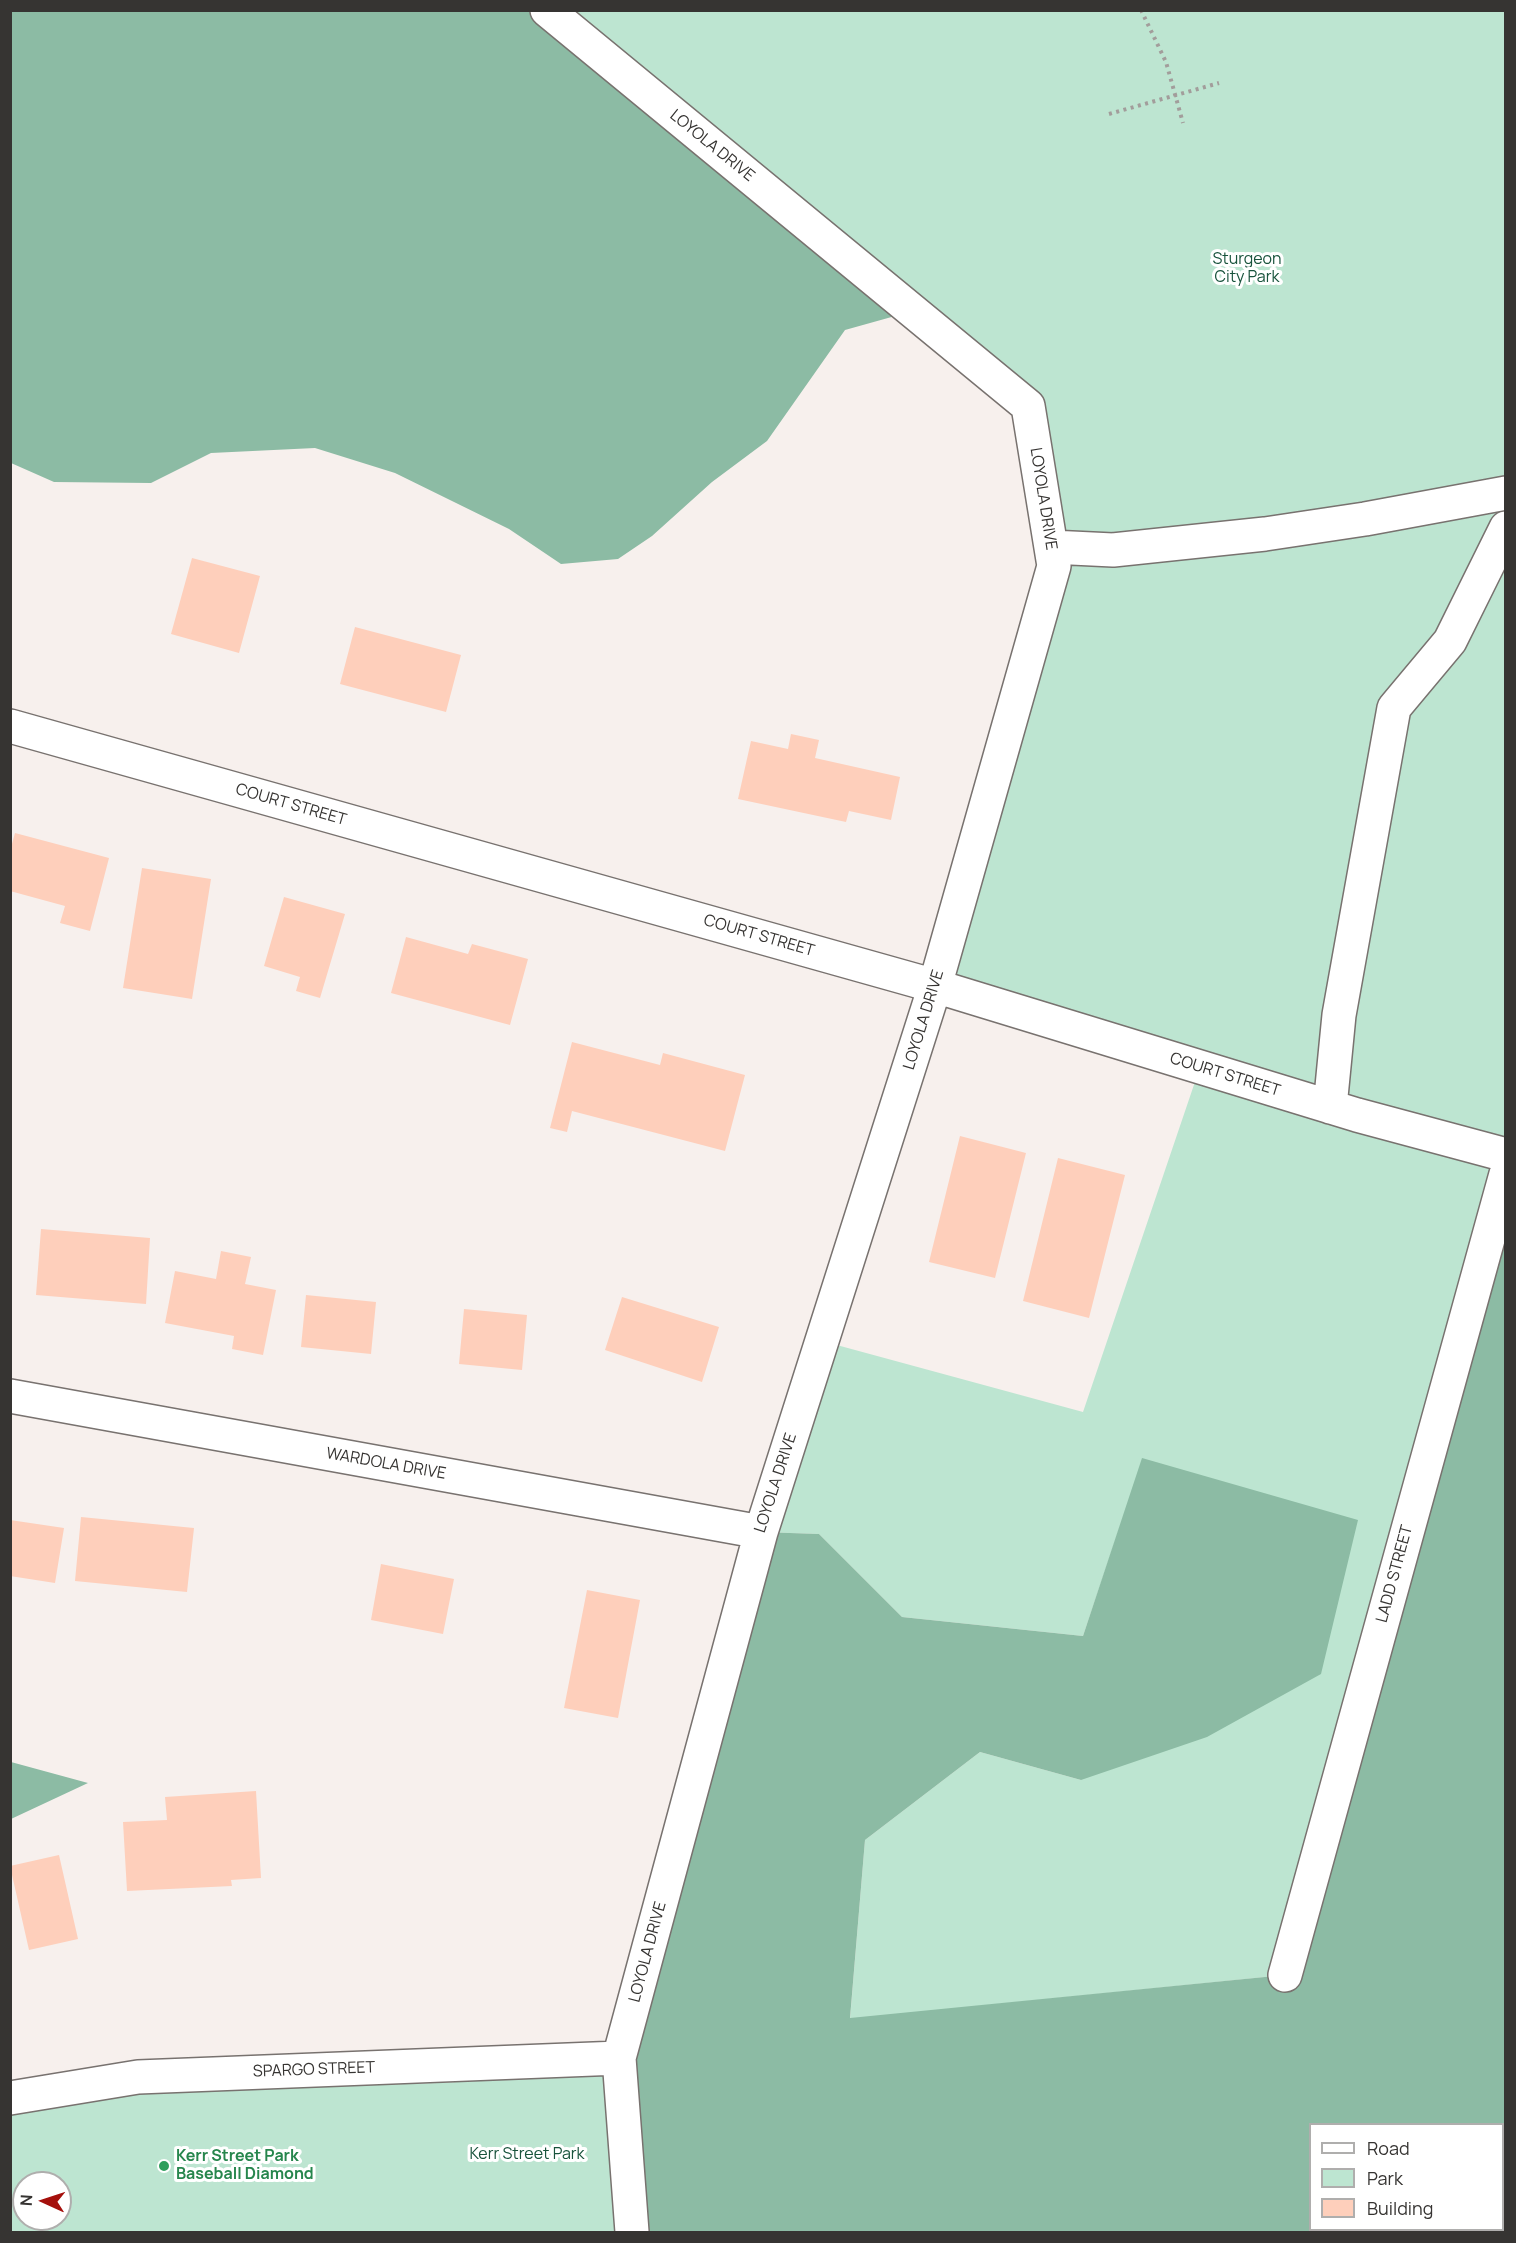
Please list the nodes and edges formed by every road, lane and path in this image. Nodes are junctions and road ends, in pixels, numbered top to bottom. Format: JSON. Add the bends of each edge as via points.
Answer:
{"nodes":[{"id":1,"x":547,"y":10,"type":"edge"},
{"id":2,"x":1141,"y":10,"type":"edge"},
{"id":3,"x":1219,"y":83,"type":"dead end"},
{"id":4,"x":1176,"y":94,"type":"junction"},
{"id":5,"x":1109,"y":114,"type":"dead end"},
{"id":6,"x":1183,"y":123,"type":"dead end"},
{"id":7,"x":1506,"y":493,"type":"edge"},
{"id":8,"x":1506,"y":528,"type":"edge"},
{"id":9,"x":1051,"y":547,"type":"junction"},
{"id":10,"x":10,"y":726,"type":"edge"},
{"id":11,"x":935,"y":986,"type":"junction"},
{"id":12,"x":1330,"y":1107,"type":"junction"},
{"id":13,"x":1506,"y":1155,"type":"edge"},
{"id":14,"x":1506,"y":1174,"type":"edge"},
{"id":15,"x":10,"y":1396,"type":"edge"},
{"id":16,"x":760,"y":1532,"type":"junction"},
{"id":17,"x":1285,"y":1975,"type":"dead end"},
{"id":18,"x":619,"y":2058,"type":"junction"},
{"id":19,"x":10,"y":2098,"type":"edge"},
{"id":20,"x":632,"y":2232,"type":"edge"}],
"edges":[{"from":1,"to":9,"type":"street","name":"LOYOLA DRIVE","via":[[1028,405]]},
{"from":2,"to":4,"type":"path","via":[[1166,62]]},
{"from":3,"to":4,"type":"path"},
{"from":4,"to":5,"type":"path"},
{"from":4,"to":6,"type":"path"},
{"from":7,"to":9,"type":"street","via":[[1265,534],[1113,550]]},
{"from":8,"to":12,"type":"street","via":[[1450,640],[1394,708],[1339,1015]]},
{"from":9,"to":11,"type":"street","name":"LOYOLA DRIVE","via":[[1054,566]]},
{"from":10,"to":11,"type":"street","name":"COURT STREET"},
{"from":11,"to":12,"type":"street","name":"COURT STREET"},
{"from":11,"to":16,"type":"street","name":"LOYOLA DRIVE"},
{"from":12,"to":13,"type":"street","name":"COURT STREET"},
{"from":14,"to":17,"type":"street","name":"LADD STREET"},
{"from":15,"to":16,"type":"street","name":"WARDOLA DRIVE"},
{"from":16,"to":18,"type":"street","name":"LOYOLA DRIVE"},
{"from":18,"to":19,"type":"street","name":"SPARGO STREET","via":[[138,2077]]},
{"from":18,"to":20,"type":"street","name":"LOYOLA DRIVE"}]}
